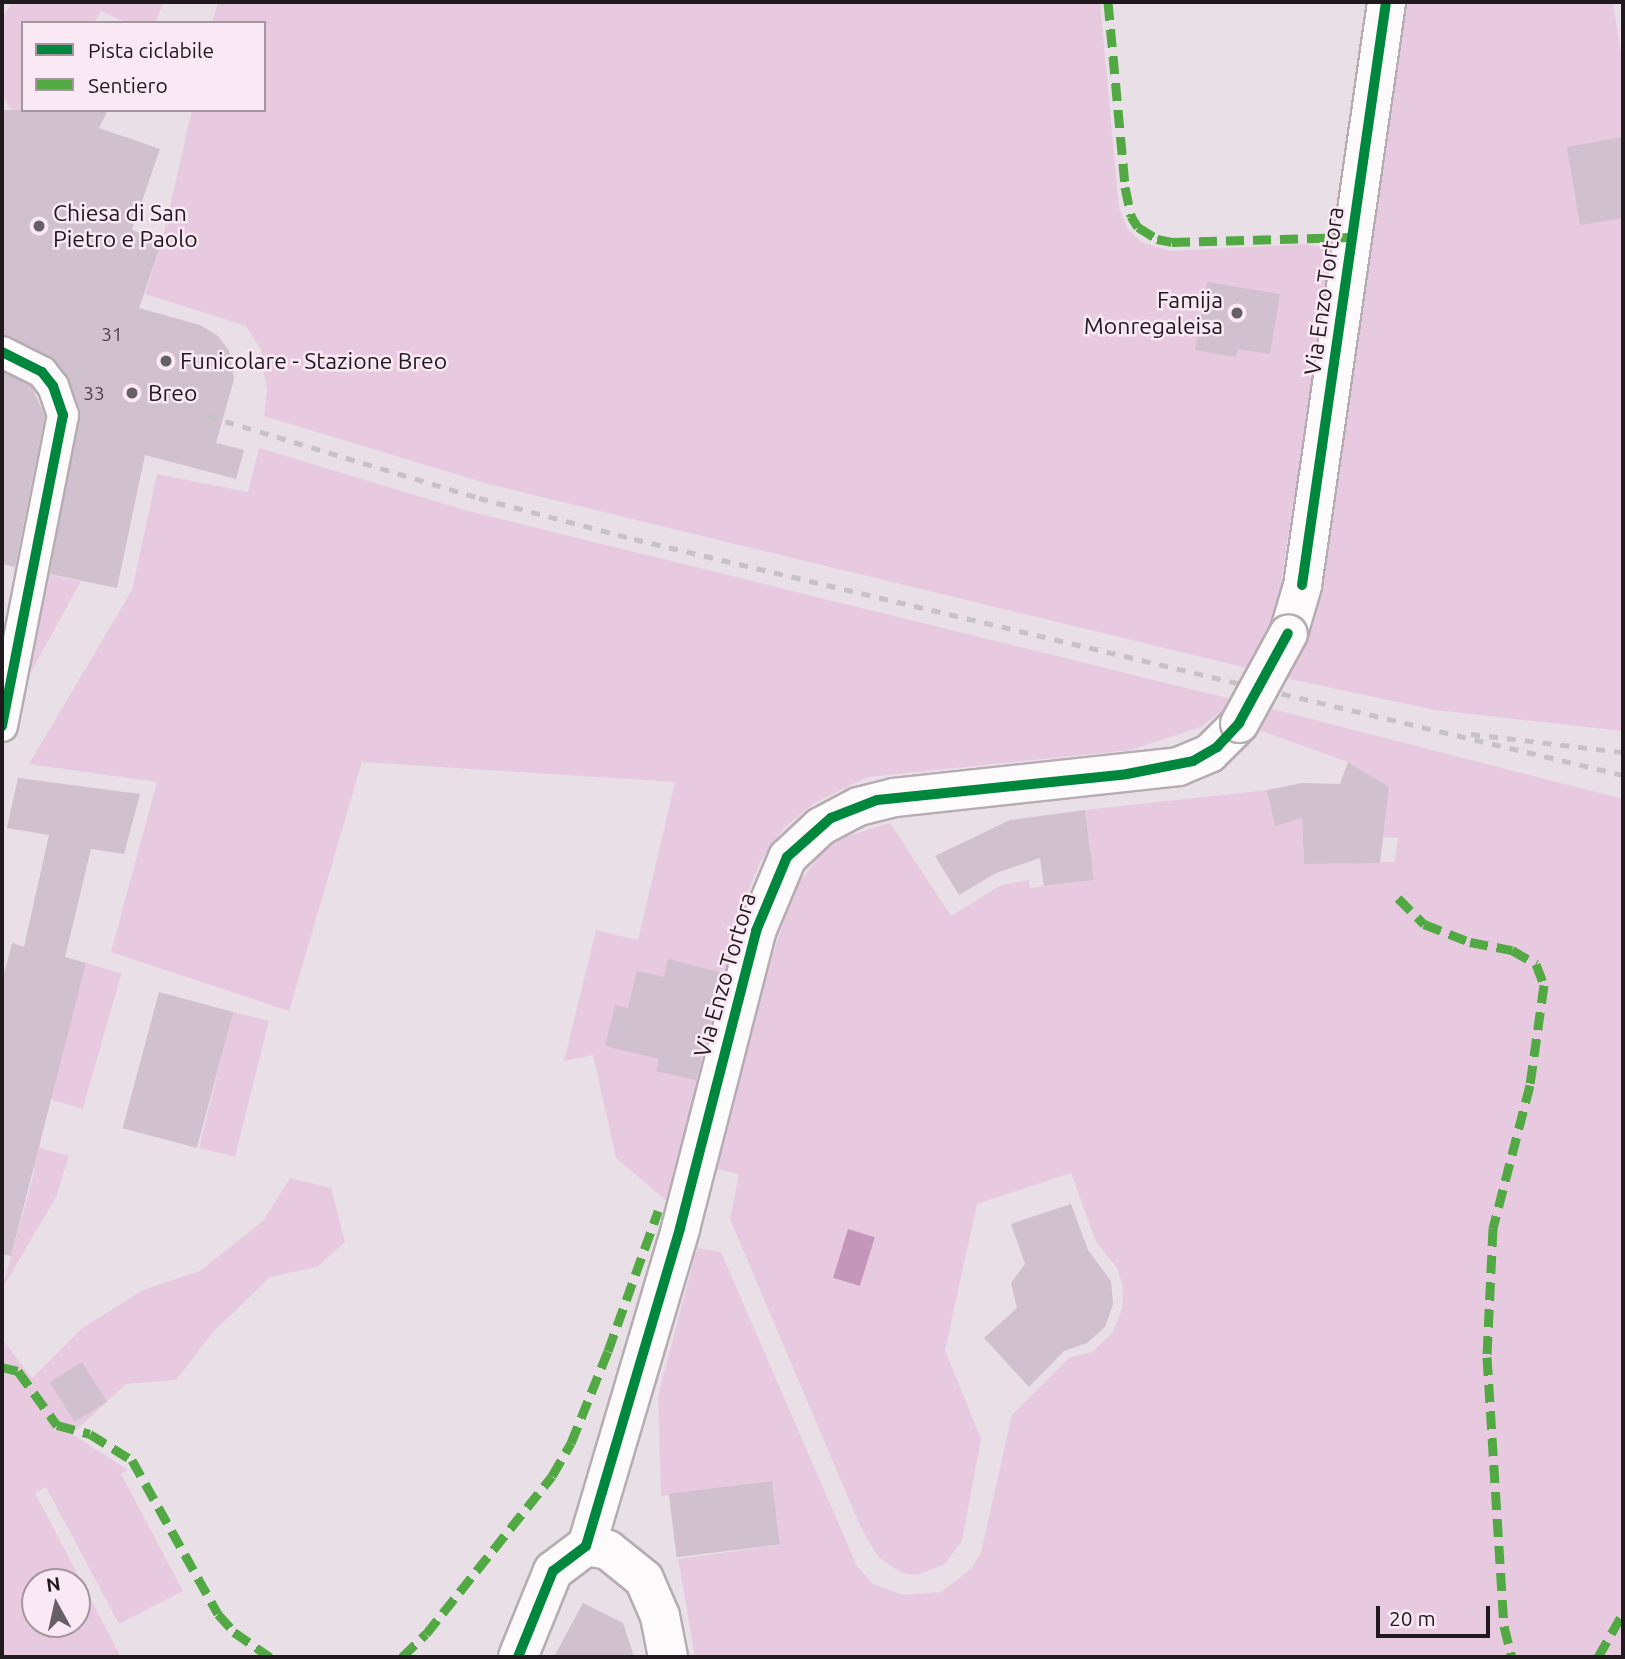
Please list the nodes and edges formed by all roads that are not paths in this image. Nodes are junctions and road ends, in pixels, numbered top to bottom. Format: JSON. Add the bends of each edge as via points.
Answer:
{"nodes":[{"id":1,"x":1386,"y":2,"type":"edge"},
{"id":2,"x":2,"y":352,"type":"edge"},
{"id":3,"x":2,"y":726,"type":"edge"},
{"id":4,"x":586,"y":1546,"type":"junction"},
{"id":5,"x":518,"y":1657,"type":"edge"},
{"id":6,"x":668,"y":1657,"type":"edge"}],
"edges":[{"from":1,"to":4,"type":"street","name":"Via Enzo Tortora","bridge":true,"via":[[1302,585],[1287,633],[1239,723],[1209,753],[1178,766],[877,800],[843,811],[796,847],[774,881],[755,931],[680,1228]]},
{"from":2,"to":3,"type":"street","via":[[42,373],[53,386],[63,415]]},
{"from":4,"to":5,"type":"main road","via":[[553,1571]]},
{"from":4,"to":6,"type":"main road","via":[[608,1550],[644,1579],[660,1616]]}]}
